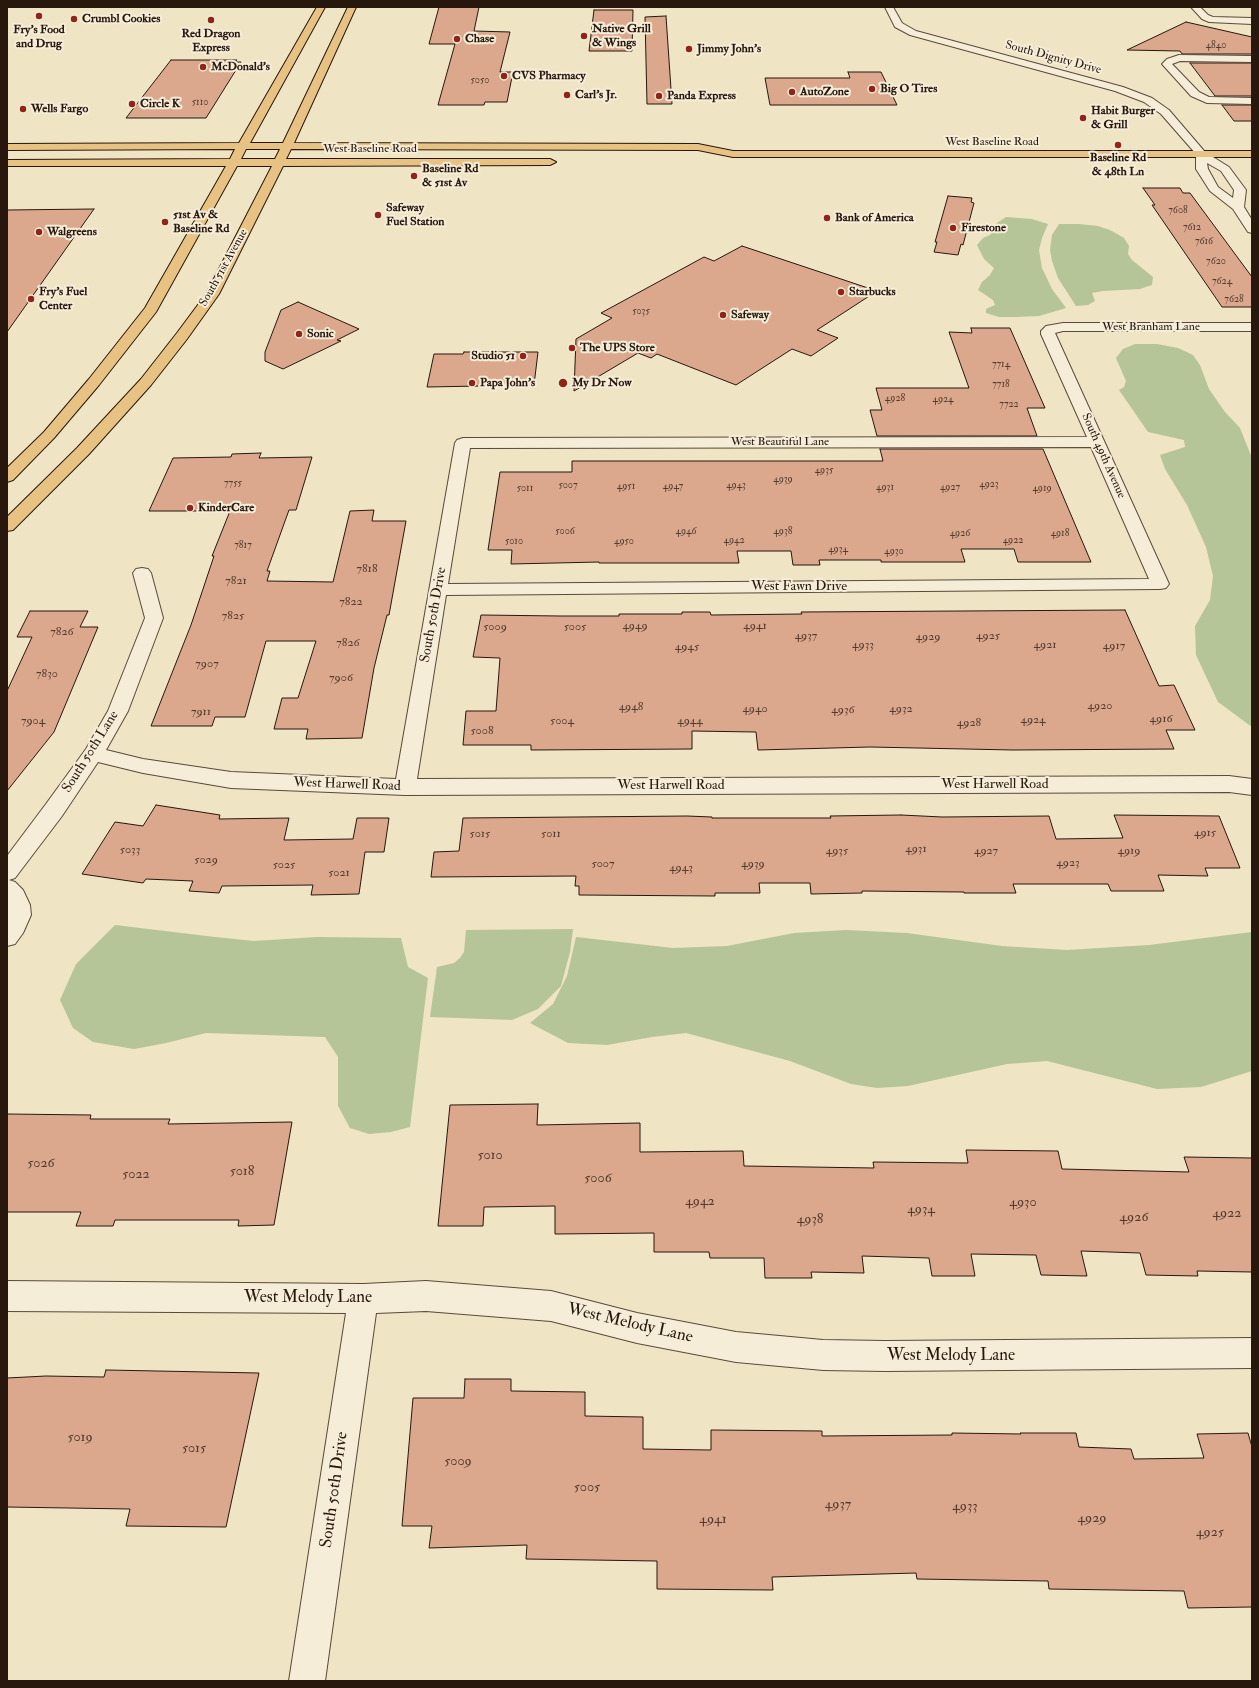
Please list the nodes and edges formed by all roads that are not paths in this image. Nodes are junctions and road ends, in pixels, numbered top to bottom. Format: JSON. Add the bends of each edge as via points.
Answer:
{"nodes":[{"id":1,"x":321,"y":7,"type":"edge"},
{"id":2,"x":352,"y":7,"type":"edge"},
{"id":3,"x":889,"y":7,"type":"edge"},
{"id":4,"x":1195,"y":7,"type":"edge"},
{"id":5,"x":1252,"y":21,"type":"edge"},
{"id":6,"x":1252,"y":58,"type":"edge"},
{"id":7,"x":1252,"y":101,"type":"edge"},
{"id":8,"x":243,"y":146,"type":"junction"},
{"id":9,"x":287,"y":146,"type":"junction"},
{"id":10,"x":7,"y":147,"type":"edge"},
{"id":11,"x":733,"y":154,"type":"junction"},
{"id":12,"x":1201,"y":154,"type":"junction"},
{"id":13,"x":1252,"y":154,"type":"edge"},
{"id":14,"x":710,"y":161,"type":"dead end"},
{"id":15,"x":234,"y":162,"type":"junction"},
{"id":16,"x":279,"y":162,"type":"junction"},
{"id":17,"x":561,"y":162,"type":"dead end"},
{"id":18,"x":7,"y":163,"type":"edge"},
{"id":19,"x":1238,"y":207,"type":"junction"},
{"id":20,"x":1252,"y":229,"type":"edge"},
{"id":21,"x":1252,"y":327,"type":"edge"},
{"id":22,"x":1051,"y":329,"type":"joint"},
{"id":23,"x":1096,"y":442,"type":"junction"},
{"id":24,"x":463,"y":443,"type":"joint"},
{"id":25,"x":7,"y":477,"type":"edge"},
{"id":26,"x":7,"y":526,"type":"edge"},
{"id":27,"x":142,"y":573,"type":"dead end"},
{"id":28,"x":1160,"y":584,"type":"joint"},
{"id":29,"x":439,"y":590,"type":"junction"},
{"id":30,"x":93,"y":754,"type":"junction"},
{"id":31,"x":405,"y":787,"type":"junction"},
{"id":32,"x":1252,"y":787,"type":"edge"},
{"id":33,"x":7,"y":872,"type":"edge"},
{"id":34,"x":7,"y":888,"type":"edge"},
{"id":35,"x":7,"y":937,"type":"edge"},
{"id":36,"x":7,"y":1296,"type":"edge"},
{"id":37,"x":363,"y":1299,"type":"junction"},
{"id":38,"x":1252,"y":1353,"type":"edge"},
{"id":39,"x":307,"y":1681,"type":"edge"}],
"edges":[{"from":1,"to":8,"type":"main road"},
{"from":2,"to":9,"type":"main road","name":"South 51st Avenue"},
{"from":3,"to":12,"type":"street","name":"South Dignity Drive","via":[[898,25],[913,33],[1136,94],[1165,112]]},
{"from":4,"to":5,"type":"street","via":[[1212,20]]},
{"from":6,"to":7,"type":"street","via":[[1179,58],[1167,64],[1195,94],[1207,100]]},
{"from":8,"to":9,"type":"main road","name":"West Baseline Road"},
{"from":8,"to":10,"type":"main road","name":"West Baseline Road"},
{"from":8,"to":15,"type":"main road"},
{"from":9,"to":11,"type":"main road","name":"West Baseline Road","via":[[698,147]]},
{"from":9,"to":16,"type":"main road","name":"South 51st Avenue"},
{"from":11,"to":12,"type":"main road","name":"West Baseline Road"},
{"from":11,"to":14,"type":"main road","name":"West Baseline Road"},
{"from":12,"to":13,"type":"main road","name":"West Baseline Road"},
{"from":12,"to":19,"type":"street","via":[[1202,168],[1214,189]]},
{"from":12,"to":19,"type":"street","via":[[1225,169],[1232,178],[1240,190]]},
{"from":15,"to":16,"type":"main road","name":"West Baseline Road"},
{"from":15,"to":18,"type":"main road","name":"West Baseline Road"},
{"from":15,"to":25,"type":"main road","via":[[151,309],[94,382]]},
{"from":16,"to":17,"type":"main road","name":"West Baseline Road"},
{"from":16,"to":26,"type":"main road","name":"South 51st Avenue","via":[[224,273],[182,336],[146,382],[93,440]]},
{"from":19,"to":20,"type":"street"},
{"from":21,"to":22,"type":"street","name":"West Branham Lane"},
{"from":22,"to":23,"type":"street","name":"South 49th Avenue","via":[[1048,334]]},
{"from":23,"to":24,"type":"street","name":"West Beautiful Lane"},
{"from":23,"to":28,"type":"street","name":"South 49th Avenue"},
{"from":24,"to":29,"type":"street","name":"South 50th Drive"},
{"from":27,"to":30,"type":"street","name":"South 50th Lane","via":[[154,618],[118,711]]},
{"from":28,"to":29,"type":"street","name":"West Fawn Drive"},
{"from":29,"to":31,"type":"street","name":"South 50th Drive"},
{"from":30,"to":31,"type":"street","name":"West Harwell Road","via":[[143,766],[231,780]]},
{"from":30,"to":33,"type":"street","name":"South 50th Lane"},
{"from":31,"to":32,"type":"street","name":"West Harwell Road","via":[[1229,784]]},
{"from":34,"to":35,"type":"street","via":[[16,896],[19,915]]},
{"from":36,"to":37,"type":"street","name":"West Melody Lane"},
{"from":37,"to":38,"type":"street","name":"West Melody Lane","via":[[426,1296],[551,1306],[637,1328],[736,1347],[823,1355]]},
{"from":37,"to":39,"type":"street","name":"South 50th Drive"}]}
